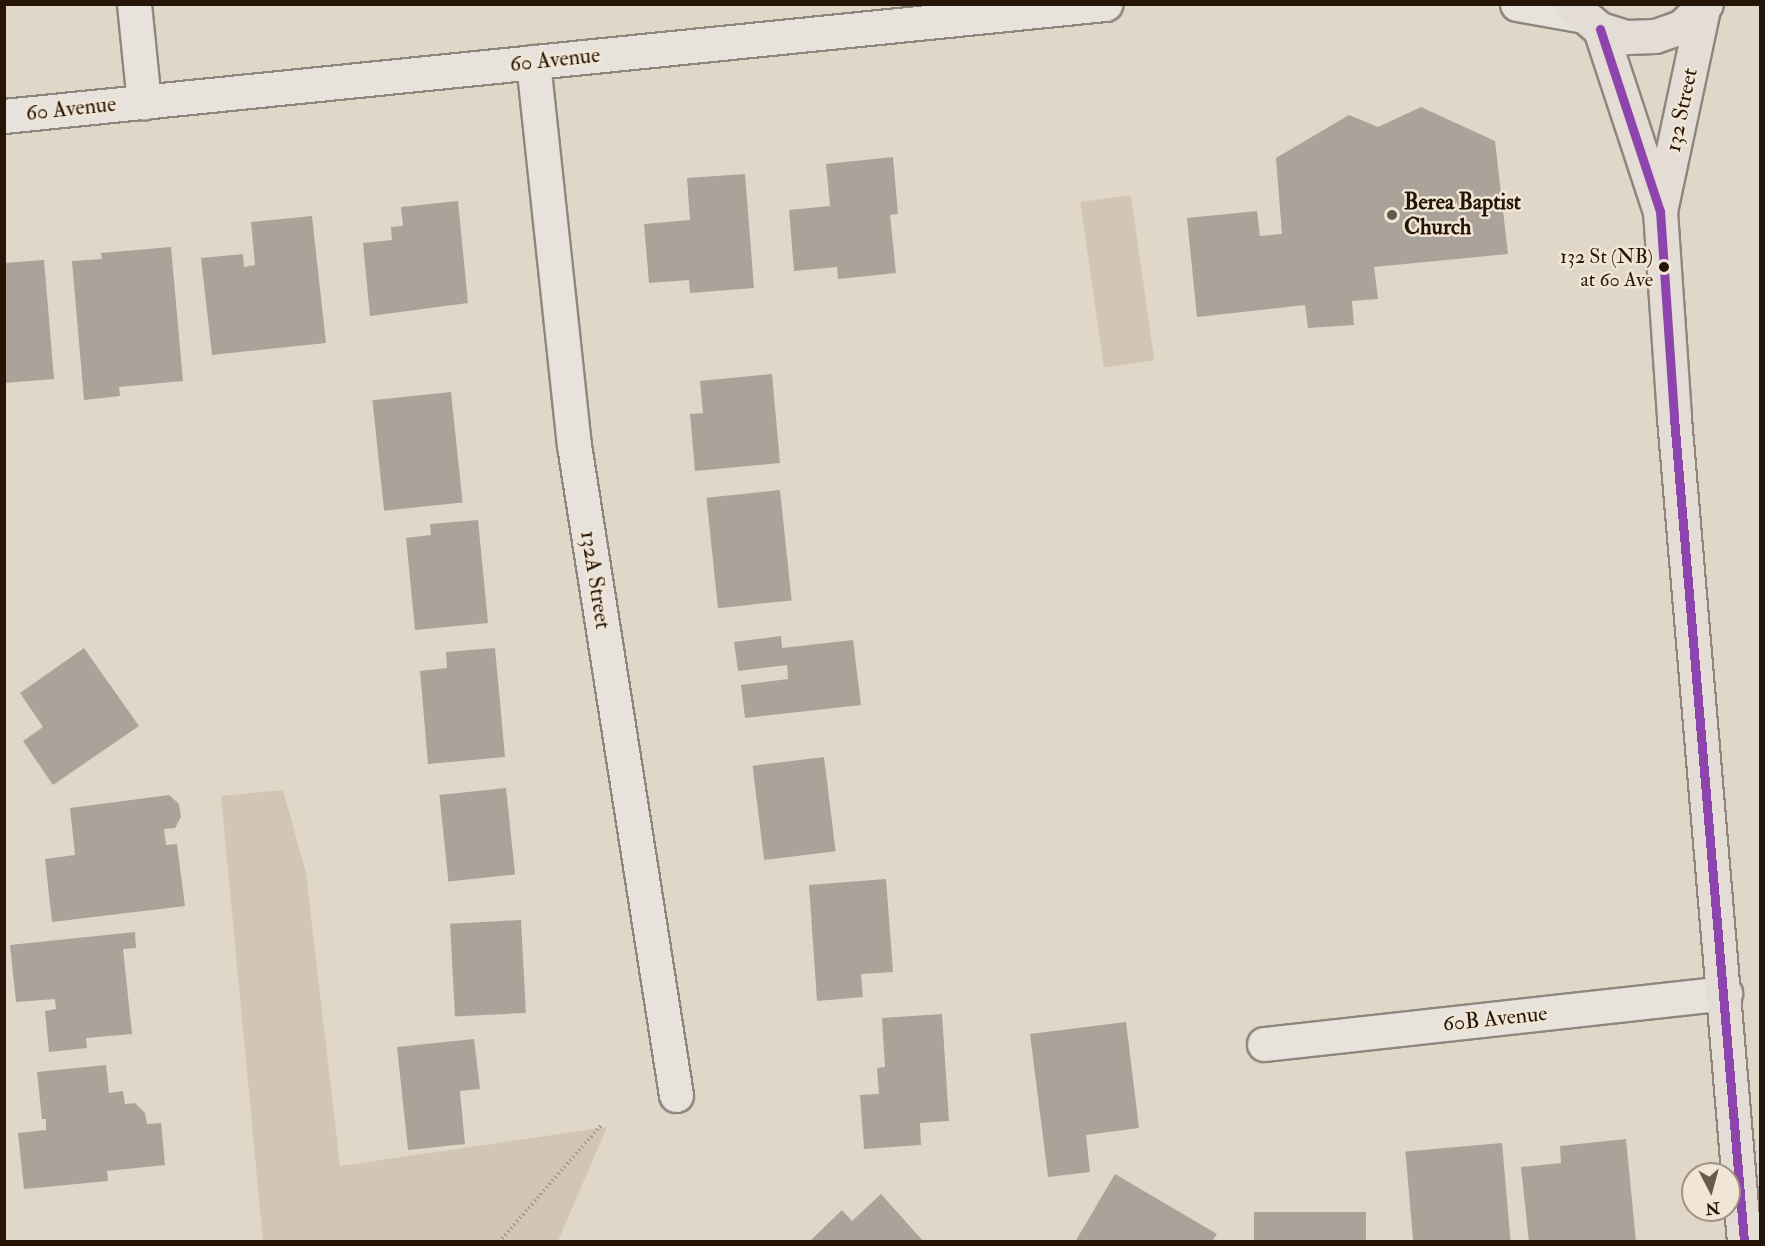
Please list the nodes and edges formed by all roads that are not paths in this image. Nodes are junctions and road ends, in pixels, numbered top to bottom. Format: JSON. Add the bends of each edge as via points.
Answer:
{"nodes":[{"id":1,"x":134,"y":4,"type":"edge"},
{"id":2,"x":1105,"y":4,"type":"edge"},
{"id":3,"x":1517,"y":4,"type":"edge"},
{"id":4,"x":1705,"y":7,"type":"edge"},
{"id":5,"x":1583,"y":16,"type":"edge"},
{"id":6,"x":533,"y":62,"type":"junction"},
{"id":7,"x":144,"y":102,"type":"junction"},
{"id":8,"x":4,"y":116,"type":"edge"},
{"id":9,"x":1660,"y":211,"type":"junction"},
{"id":10,"x":1725,"y":993,"type":"junction"},
{"id":11,"x":1264,"y":1044,"type":"dead end"},
{"id":12,"x":676,"y":1095,"type":"dead end"},
{"id":13,"x":1744,"y":1242,"type":"edge"}],
"edges":[{"from":1,"to":7,"type":"street"},
{"from":2,"to":6,"type":"street","name":"60 Avenue"},
{"from":3,"to":5,"type":"street"},
{"from":4,"to":5,"type":"main road","via":[[1681,27],[1655,36],[1627,37]]},
{"from":4,"to":9,"type":"main road","name":"132 Street"},
{"from":5,"to":9,"type":"main road","name":"132 Street"},
{"from":6,"to":7,"type":"street","name":"60 Avenue"},
{"from":6,"to":12,"type":"street","name":"132A Street","via":[[574,445]]},
{"from":7,"to":8,"type":"street","name":"60 Avenue"},
{"from":9,"to":10,"type":"main road","name":"132 Street","via":[[1674,418]]},
{"from":10,"to":11,"type":"street","name":"60B Avenue"},
{"from":10,"to":13,"type":"main road","name":"132 Street"}]}
